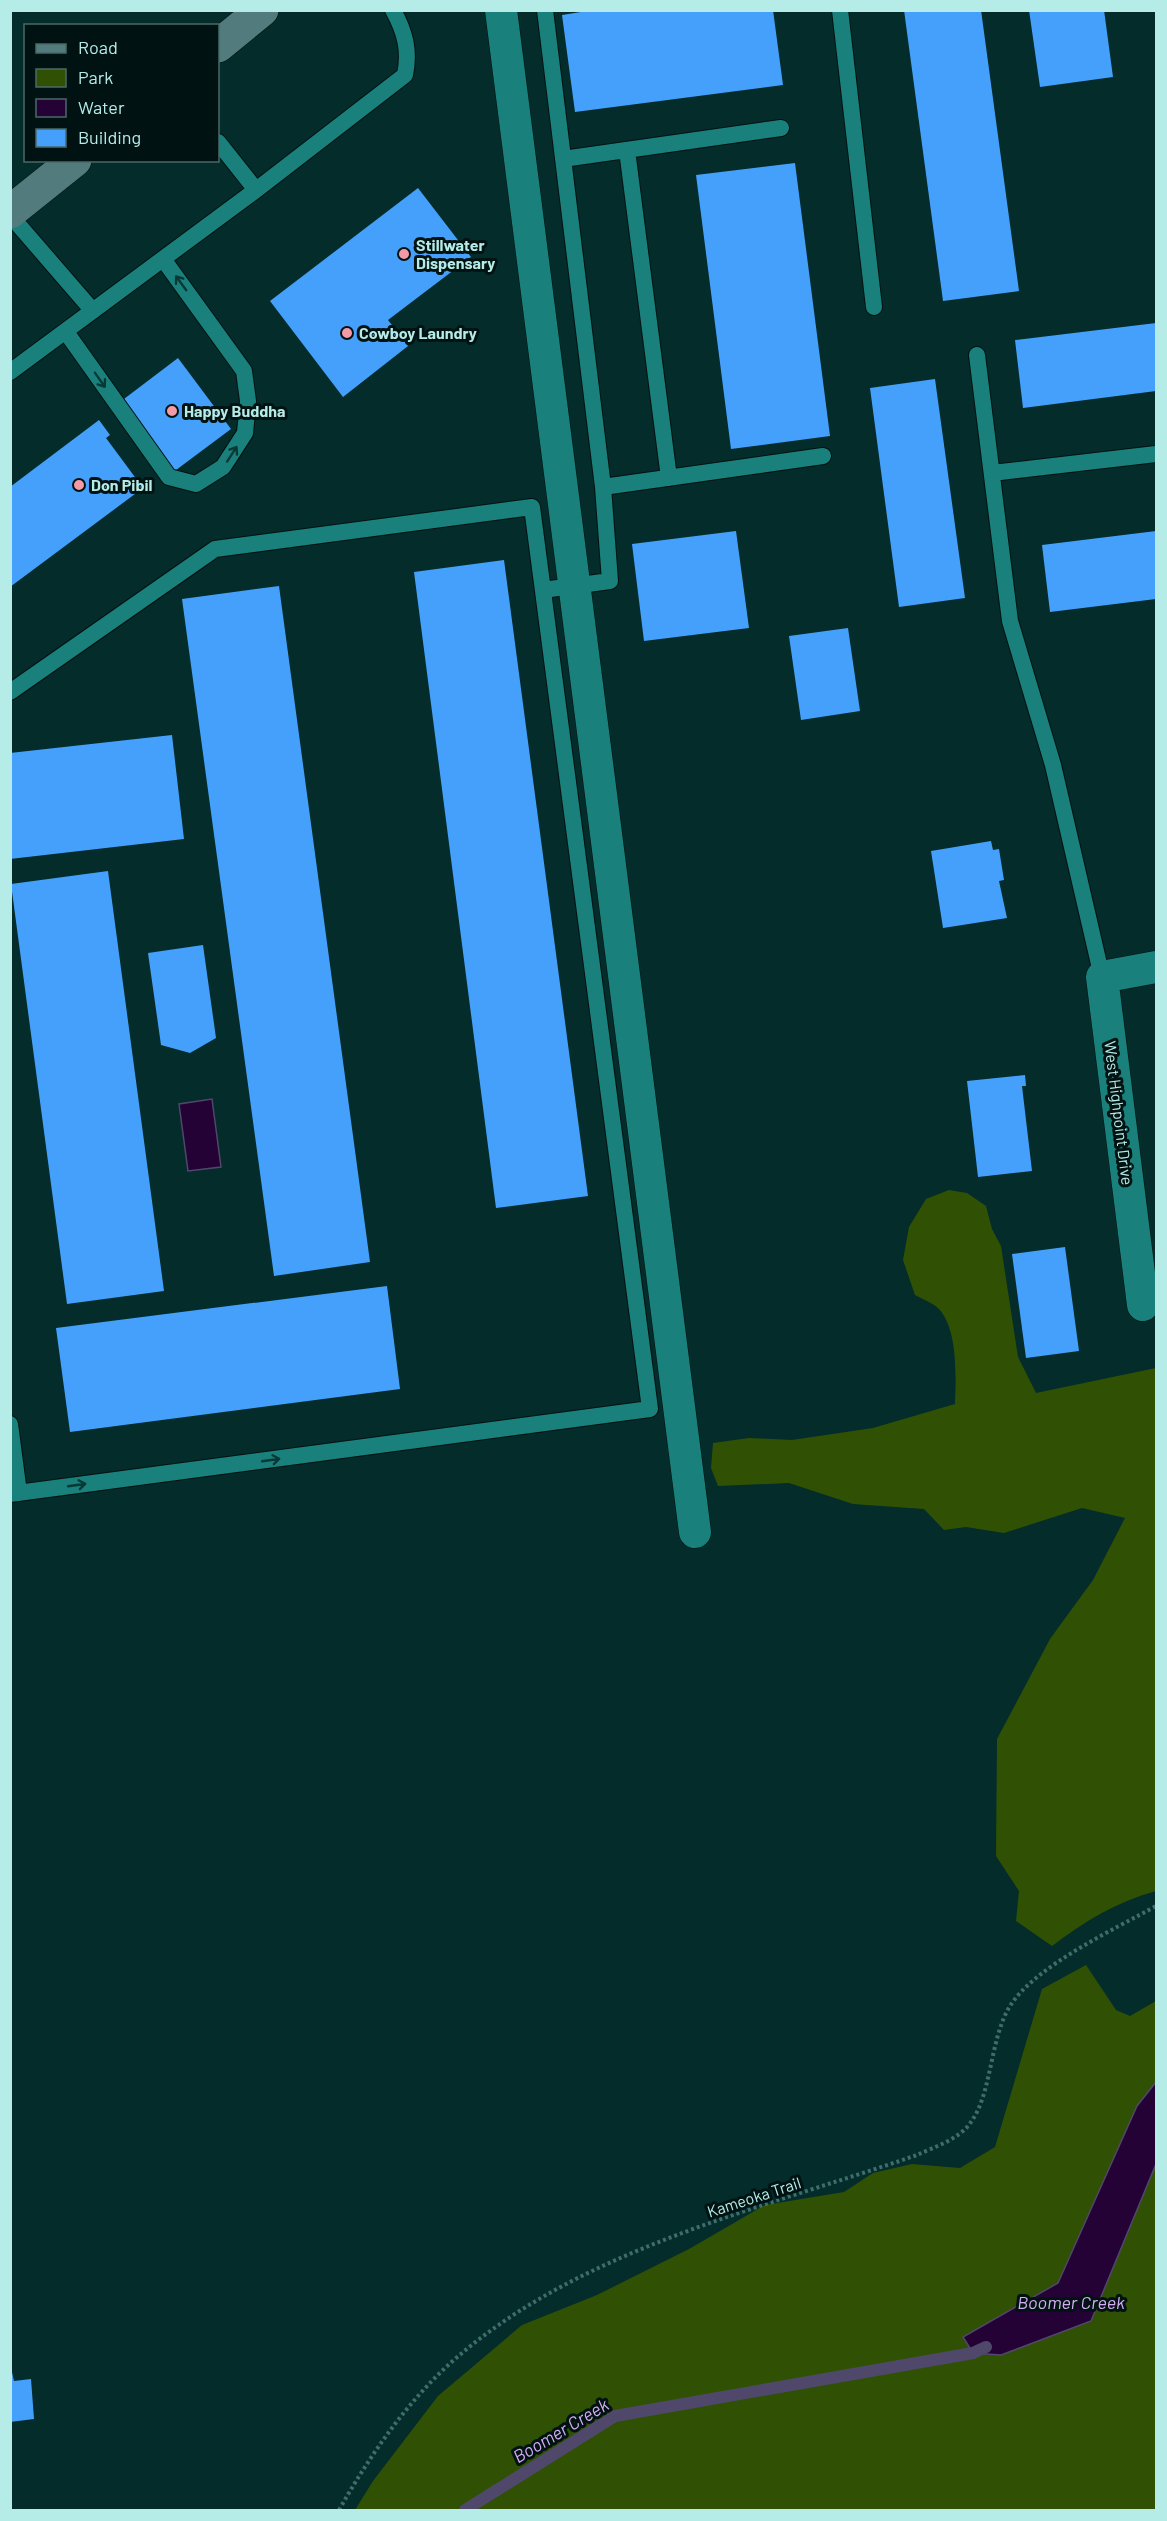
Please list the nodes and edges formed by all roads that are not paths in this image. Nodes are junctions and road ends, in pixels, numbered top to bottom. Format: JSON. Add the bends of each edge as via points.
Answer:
{"nodes":[{"id":1,"x":262,"y":10,"type":"edge"},
{"id":2,"x":393,"y":10,"type":"edge"},
{"id":3,"x":501,"y":10,"type":"edge"},
{"id":4,"x":545,"y":10,"type":"edge"},
{"id":5,"x":840,"y":10,"type":"edge"},
{"id":6,"x":219,"y":45,"type":"edge"},
{"id":7,"x":781,"y":128,"type":"dead end"},
{"id":8,"x":219,"y":143,"type":"edge"},
{"id":9,"x":627,"y":150,"type":"junction"},
{"id":10,"x":563,"y":159,"type":"junction"},
{"id":11,"x":73,"y":162,"type":"edge"},
{"id":12,"x":256,"y":190,"type":"junction"},
{"id":13,"x":10,"y":214,"type":"edge"},
{"id":14,"x":163,"y":259,"type":"junction"},
{"id":15,"x":874,"y":307,"type":"dead end"},
{"id":16,"x":93,"y":311,"type":"junction"},
{"id":17,"x":66,"y":332,"type":"junction"},
{"id":18,"x":977,"y":355,"type":"dead end"},
{"id":19,"x":10,"y":372,"type":"edge"},
{"id":20,"x":1156,"y":454,"type":"edge"},
{"id":21,"x":823,"y":456,"type":"dead end"},
{"id":22,"x":992,"y":473,"type":"junction"},
{"id":23,"x":669,"y":478,"type":"junction"},
{"id":24,"x":603,"y":487,"type":"junction"},
{"id":25,"x":573,"y":586,"type":"junction"},
{"id":26,"x":543,"y":590,"type":"junction"},
{"id":27,"x":10,"y":692,"type":"edge"},
{"id":28,"x":1156,"y":967,"type":"edge"},
{"id":29,"x":1102,"y":977,"type":"junction"},
{"id":30,"x":1143,"y":1305,"type":"dead end"},
{"id":31,"x":10,"y":1424,"type":"edge"},
{"id":32,"x":15,"y":1494,"type":"edge"},
{"id":33,"x":695,"y":1532,"type":"dead end"}],
"edges":[{"from":1,"to":6,"type":"main road"},
{"from":2,"to":12,"type":"lane","via":[[403,29],[409,55],[405,75]]},
{"from":3,"to":25,"type":"street"},
{"from":4,"to":10,"type":"lane"},
{"from":5,"to":15,"type":"lane"},
{"from":7,"to":9,"type":"lane"},
{"from":8,"to":12,"type":"lane"},
{"from":9,"to":10,"type":"lane"},
{"from":9,"to":23,"type":"lane"},
{"from":10,"to":24,"type":"lane"},
{"from":11,"to":13,"type":"main road"},
{"from":12,"to":14,"type":"lane"},
{"from":13,"to":16,"type":"lane"},
{"from":14,"to":16,"type":"lane"},
{"from":17,"to":14,"type":"lane","one_way":true,"via":[[170,477],[196,484],[223,467],[245,433],[248,401],[244,371]]},
{"from":16,"to":17,"type":"lane"},
{"from":17,"to":19,"type":"lane"},
{"from":18,"to":22,"type":"lane"},
{"from":20,"to":22,"type":"lane"},
{"from":21,"to":23,"type":"lane"},
{"from":22,"to":29,"type":"lane","via":[[1010,621],[1053,765]]},
{"from":23,"to":24,"type":"lane"},
{"from":24,"to":25,"type":"lane","via":[[610,581]]},
{"from":25,"to":26,"type":"lane"},
{"from":25,"to":33,"type":"street"},
{"from":26,"to":27,"type":"lane","via":[[532,507],[215,549]]},
{"from":32,"to":26,"type":"lane","one_way":true,"via":[[650,1409]]},
{"from":28,"to":29,"type":"street"},
{"from":29,"to":30,"type":"street","name":"West Highpoint Drive"},
{"from":31,"to":32,"type":"lane"}]}
